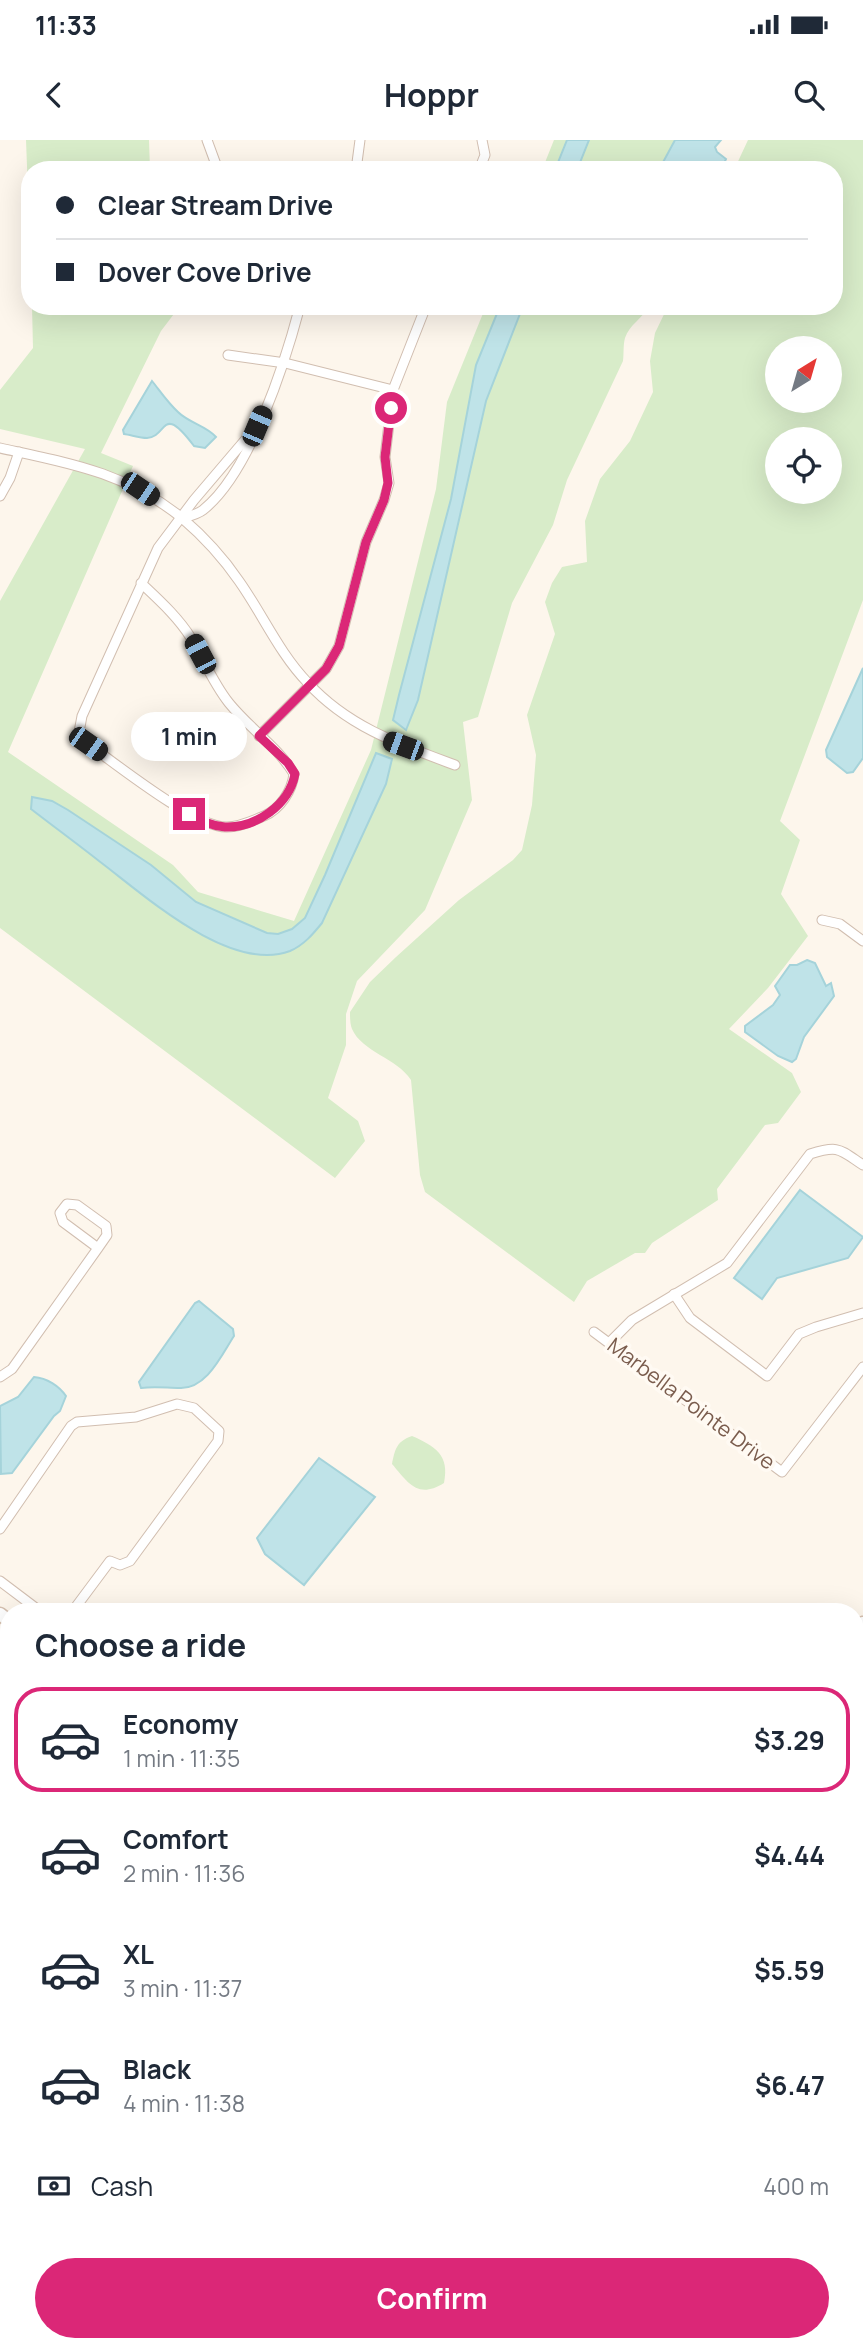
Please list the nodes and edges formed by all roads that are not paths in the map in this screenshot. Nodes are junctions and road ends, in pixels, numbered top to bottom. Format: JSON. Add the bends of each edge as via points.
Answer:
{"nodes":[{"id":1,"x":207,"y":140,"type":"edge"},
{"id":2,"x":360,"y":140,"type":"edge"},
{"id":3,"x":482,"y":140,"type":"edge"},
{"id":4,"x":215,"y":161,"type":"edge"},
{"id":5,"x":357,"y":161,"type":"edge"},
{"id":6,"x":483,"y":161,"type":"edge"},
{"id":7,"x":298,"y":315,"type":"edge"},
{"id":8,"x":422,"y":315,"type":"edge"},
{"id":9,"x":228,"y":355,"type":"dead end"},
{"id":10,"x":285,"y":363,"type":"junction"},
{"id":11,"x":393,"y":390,"type":"junction"},
{"id":12,"x":257,"y":426,"type":"junction"},
{"id":13,"x":0,"y":448,"type":"edge"},
{"id":14,"x":19,"y":452,"type":"junction"},
{"id":15,"x":0,"y":496,"type":"edge"},
{"id":16,"x":182,"y":519,"type":"junction"},
{"id":17,"x":141,"y":583,"type":"junction"},
{"id":18,"x":309,"y":685,"type":"junction"},
{"id":19,"x":259,"y":736,"type":"junction"},
{"id":20,"x":455,"y":765,"type":"dead end"},
{"id":21,"x":822,"y":920,"type":"dead end"},
{"id":22,"x":863,"y":941,"type":"edge"},
{"id":23,"x":863,"y":1165,"type":"edge"},
{"id":24,"x":99,"y":1248,"type":"junction"},
{"id":25,"x":674,"y":1294,"type":"junction"},
{"id":26,"x":863,"y":1313,"type":"edge"},
{"id":27,"x":594,"y":1332,"type":"dead end"},
{"id":28,"x":610,"y":1342,"type":"junction"},
{"id":29,"x":863,"y":1367,"type":"edge"},
{"id":30,"x":0,"y":1377,"type":"edge"},
{"id":31,"x":0,"y":1529,"type":"edge"},
{"id":32,"x":0,"y":1581,"type":"edge"},
{"id":33,"x":29,"y":1603,"type":"edge"},
{"id":34,"x":79,"y":1603,"type":"edge"}],
"edges":[{"from":1,"to":4,"type":"street"},
{"from":2,"to":5,"type":"street"},
{"from":3,"to":6,"type":"street"},
{"from":7,"to":10,"type":"street"},
{"from":8,"to":11,"type":"street"},
{"from":9,"to":10,"type":"street"},
{"from":10,"to":11,"type":"street"},
{"from":10,"to":12,"type":"street"},
{"from":11,"to":18,"type":"street","via":[[384,500],[366,542],[339,646],[326,669]]},
{"from":12,"to":16,"type":"street"},
{"from":12,"to":16,"type":"street","via":[[241,463],[220,492],[202,512]]},
{"from":13,"to":14,"type":"street"},
{"from":14,"to":15,"type":"street"},
{"from":14,"to":16,"type":"street","via":[[96,470],[140,489]]},
{"from":16,"to":17,"type":"street","via":[[158,548]]},
{"from":16,"to":18,"type":"street","via":[[239,580]]},
{"from":17,"to":19,"type":"street","via":[[190,636],[220,692]]},
{"from":17,"to":19,"type":"street","via":[[82,716],[79,732],[88,744],[189,814],[227,827],[269,814],[288,795],[295,774]]},
{"from":18,"to":19,"type":"street"},
{"from":18,"to":20,"type":"street","via":[[344,716],[384,738]]},
{"from":21,"to":22,"type":"street","via":[[840,924]]},
{"from":23,"to":25,"type":"street","via":[[839,1149],[810,1154],[727,1263]]},
{"from":24,"to":24,"type":"street","via":[[107,1236],[106,1226],[77,1205],[67,1204],[60,1213],[63,1222]]},
{"from":24,"to":30,"type":"street","via":[[12,1368]]},
{"from":25,"to":26,"type":"street","via":[[690,1318],[767,1376],[799,1334]]},
{"from":25,"to":28,"type":"street","via":[[632,1320]]},
{"from":27,"to":28,"type":"street","name":"Marbella Pointe Drive"},
{"from":28,"to":29,"type":"street","name":"Marbella Pointe Drive","via":[[782,1472]]},
{"from":31,"to":34,"type":"street","via":[[77,1422],[121,1419],[177,1404],[194,1408],[219,1430],[218,1441],[130,1561],[110,1561]]},
{"from":32,"to":33,"type":"street"}]}
